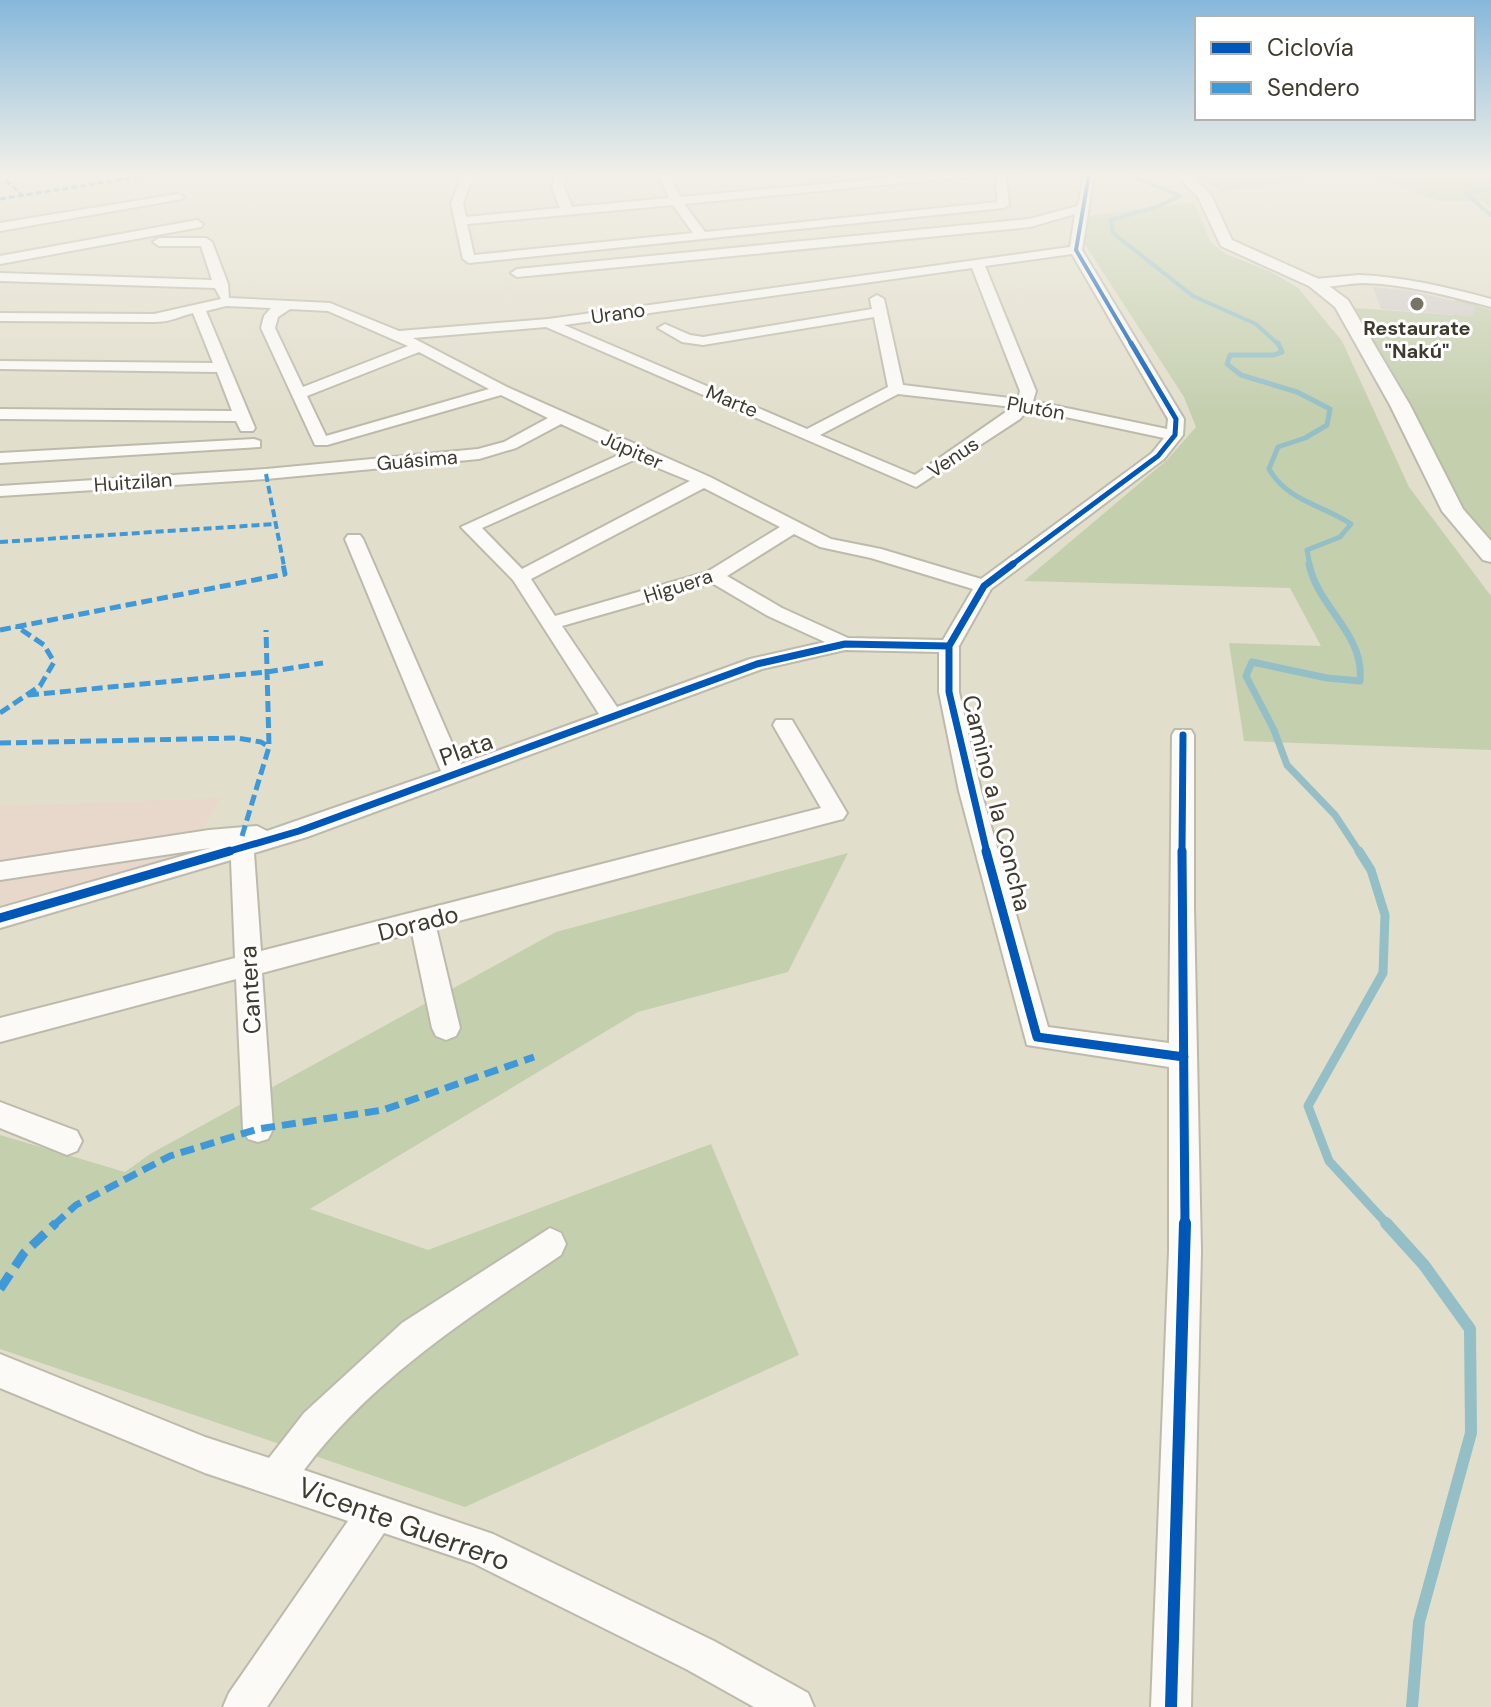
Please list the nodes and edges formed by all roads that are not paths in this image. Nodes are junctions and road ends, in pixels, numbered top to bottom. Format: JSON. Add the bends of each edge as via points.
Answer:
{"nodes":[{"id":1,"x":36,"y":254,"type":"edge"},
{"id":2,"x":210,"y":254,"type":"edge"},
{"id":3,"x":468,"y":254,"type":"edge"},
{"id":4,"x":523,"y":254,"type":"edge"},
{"id":5,"x":715,"y":254,"type":"edge"},
{"id":6,"x":1054,"y":254,"type":"edge"},
{"id":7,"x":1078,"y":254,"type":"edge"},
{"id":8,"x":1244,"y":254,"type":"edge"},
{"id":9,"x":0,"y":260,"type":"edge"},
{"id":10,"x":978,"y":266,"type":"junction"},
{"id":11,"x":517,"y":273,"type":"dead end"},
{"id":12,"x":0,"y":277,"type":"edge"},
{"id":13,"x":23,"y":277,"type":"junction"},
{"id":14,"x":872,"y":279,"type":"junction"},
{"id":15,"x":1315,"y":283,"type":"junction"},
{"id":16,"x":221,"y":284,"type":"junction"},
{"id":17,"x":11,"y":288,"type":"dead end"},
{"id":18,"x":226,"y":302,"type":"junction"},
{"id":19,"x":1491,"y":303,"type":"edge"},
{"id":20,"x":286,"y":306,"type":"junction"},
{"id":21,"x":880,"y":312,"type":"junction"},
{"id":22,"x":200,"y":313,"type":"junction"},
{"id":23,"x":0,"y":317,"type":"edge"},
{"id":24,"x":548,"y":323,"type":"junction"},
{"id":25,"x":665,"y":328,"type":"dead end"},
{"id":26,"x":397,"y":335,"type":"junction"},
{"id":27,"x":419,"y":347,"type":"junction"},
{"id":28,"x":0,"y":365,"type":"edge"},
{"id":29,"x":223,"y":368,"type":"junction"},
{"id":30,"x":896,"y":389,"type":"junction"},
{"id":31,"x":502,"y":390,"type":"junction"},
{"id":32,"x":300,"y":393,"type":"junction"},
{"id":33,"x":1024,"y":404,"type":"junction"},
{"id":34,"x":0,"y":414,"type":"edge"},
{"id":35,"x":242,"y":416,"type":"junction"},
{"id":36,"x":561,"y":417,"type":"junction"},
{"id":37,"x":810,"y":434,"type":"junction"},
{"id":38,"x":1175,"y":435,"type":"junction"},
{"id":39,"x":254,"y":444,"type":"junction"},
{"id":40,"x":636,"y":453,"type":"junction"},
{"id":41,"x":0,"y":458,"type":"edge"},
{"id":42,"x":266,"y":474,"type":"junction"},
{"id":43,"x":704,"y":481,"type":"junction"},
{"id":44,"x":916,"y":482,"type":"joint"},
{"id":45,"x":0,"y":491,"type":"edge"},
{"id":46,"x":794,"y":526,"type":"junction"},
{"id":47,"x":354,"y":539,"type":"dead end"},
{"id":48,"x":1491,"y":555,"type":"edge"},
{"id":49,"x":714,"y":576,"type":"junction"},
{"id":50,"x":520,"y":577,"type":"junction"},
{"id":51,"x":984,"y":586,"type":"junction"},
{"id":52,"x":552,"y":623,"type":"junction"},
{"id":53,"x":845,"y":644,"type":"junction"},
{"id":54,"x":949,"y":646,"type":"junction"},
{"id":55,"x":613,"y":718,"type":"junction"},
{"id":56,"x":784,"y":725,"type":"dead end"},
{"id":57,"x":1183,"y":735,"type":"dead end"},
{"id":58,"x":454,"y":774,"type":"junction"},
{"id":59,"x":299,"y":831,"type":"junction"},
{"id":60,"x":242,"y":850,"type":"junction"},
{"id":61,"x":0,"y":871,"type":"edge"},
{"id":62,"x":0,"y":918,"type":"edge"},
{"id":63,"x":422,"y":923,"type":"junction"},
{"id":64,"x":248,"y":964,"type":"junction"},
{"id":65,"x":446,"y":1028,"type":"dead end"},
{"id":66,"x":0,"y":1030,"type":"edge"},
{"id":67,"x":1184,"y":1057,"type":"junction"},
{"id":68,"x":0,"y":1115,"type":"edge"},
{"id":69,"x":258,"y":1129,"type":"dead end"},
{"id":70,"x":67,"y":1141,"type":"dead end"},
{"id":71,"x":550,"y":1244,"type":"dead end"},
{"id":72,"x":0,"y":1371,"type":"edge"},
{"id":73,"x":276,"y":1478,"type":"junction"},
{"id":74,"x":377,"y":1511,"type":"junction"},
{"id":75,"x":243,"y":1707,"type":"edge"},
{"id":76,"x":794,"y":1707,"type":"edge"},
{"id":77,"x":1171,"y":1707,"type":"edge"}],
"edges":[{"from":1,"to":9,"type":"street"},
{"from":2,"to":16,"type":"street"},
{"from":3,"to":4,"type":"street","via":[[469,259]]},
{"from":5,"to":11,"type":"street"},
{"from":6,"to":10,"type":"street","name":"Urano"},
{"from":7,"to":38,"type":"street","via":[[1176,419]]},
{"from":8,"to":15,"type":"street"},
{"from":10,"to":14,"type":"street","name":"Urano"},
{"from":10,"to":33,"type":"street","via":[[1028,391]]},
{"from":12,"to":13,"type":"street"},
{"from":13,"to":16,"type":"street"},
{"from":13,"to":17,"type":"street"},
{"from":14,"to":21,"type":"street"},
{"from":14,"to":24,"type":"street","name":"Urano"},
{"from":15,"to":19,"type":"street","via":[[1379,280]]},
{"from":15,"to":48,"type":"street","via":[[1342,304],[1453,511]]},
{"from":16,"to":18,"type":"street"},
{"from":18,"to":20,"type":"street","name":"Júpiter"},
{"from":18,"to":22,"type":"street","name":"Júpiter"},
{"from":20,"to":26,"type":"street","name":"Júpiter","via":[[330,307]]},
{"from":20,"to":32,"type":"street","via":[[268,319],[268,328]]},
{"from":21,"to":25,"type":"street","via":[[703,341]]},
{"from":21,"to":30,"type":"street"},
{"from":22,"to":23,"type":"street","name":"Júpiter","via":[[154,318]]},
{"from":22,"to":29,"type":"street"},
{"from":24,"to":26,"type":"street","name":"Urano"},
{"from":24,"to":37,"type":"street","name":"Marte"},
{"from":26,"to":27,"type":"street","name":"Júpiter"},
{"from":27,"to":31,"type":"street","name":"Júpiter"},
{"from":27,"to":32,"type":"street"},
{"from":28,"to":29,"type":"street"},
{"from":29,"to":35,"type":"street"},
{"from":30,"to":33,"type":"street","name":"Plutón"},
{"from":30,"to":37,"type":"street"},
{"from":31,"to":32,"type":"street","via":[[321,442]]},
{"from":31,"to":36,"type":"street","name":"Júpiter"},
{"from":33,"to":38,"type":"street","name":"Plutón"},
{"from":33,"to":44,"type":"street","name":"Venus"},
{"from":34,"to":35,"type":"street"},
{"from":35,"to":39,"type":"street"},
{"from":36,"to":40,"type":"street","name":"Júpiter"},
{"from":36,"to":42,"type":"street","name":"Guásima","via":[[510,445],[479,454]]},
{"from":37,"to":44,"type":"street","name":"Marte"},
{"from":38,"to":51,"type":"street","via":[[1158,456]]},
{"from":39,"to":41,"type":"street"},
{"from":39,"to":42,"type":"street"},
{"from":40,"to":43,"type":"street","name":"Júpiter"},
{"from":40,"to":50,"type":"street","via":[[470,527]]},
{"from":42,"to":45,"type":"street","name":"Huitzilan"},
{"from":43,"to":46,"type":"street","name":"Júpiter"},
{"from":43,"to":50,"type":"street"},
{"from":46,"to":49,"type":"street","name":"Higuera"},
{"from":46,"to":51,"type":"street","name":"Júpiter","via":[[826,543]]},
{"from":47,"to":58,"type":"street"},
{"from":49,"to":52,"type":"street","name":"Higuera"},
{"from":49,"to":53,"type":"street"},
{"from":50,"to":52,"type":"street"},
{"from":51,"to":54,"type":"street"},
{"from":52,"to":55,"type":"street"},
{"from":53,"to":54,"type":"street","name":"Plata"},
{"from":53,"to":55,"type":"street","name":"Plata","via":[[757,664]]},
{"from":54,"to":67,"type":"street","name":"Camino a la Concha","via":[[949,692],[970,791],[1037,1037]]},
{"from":55,"to":58,"type":"street","name":"Plata"},
{"from":56,"to":63,"type":"street","name":"Dorado","via":[[835,813]]},
{"from":57,"to":67,"type":"street"},
{"from":58,"to":59,"type":"street","name":"Plata"},
{"from":59,"to":60,"type":"street","name":"Plata"},
{"from":59,"to":61,"type":"street","via":[[209,839]]},
{"from":60,"to":62,"type":"street","name":"Plata"},
{"from":60,"to":64,"type":"street","name":"Cantera"},
{"from":63,"to":64,"type":"street","name":"Dorado"},
{"from":63,"to":65,"type":"street"},
{"from":64,"to":66,"type":"street","name":"Dorado"},
{"from":64,"to":69,"type":"street","name":"Cantera"},
{"from":67,"to":77,"type":"street","via":[[1185,1251]]},
{"from":68,"to":70,"type":"street"},
{"from":71,"to":73,"type":"street","via":[[414,1335],[316,1425]]},
{"from":72,"to":73,"type":"street","name":"Vicente Guerrero","via":[[205,1455]]},
{"from":73,"to":74,"type":"street","name":"Vicente Guerrero"},
{"from":74,"to":75,"type":"street"},
{"from":74,"to":76,"type":"street","name":"Vicente Guerrero","via":[[480,1547]]}]}
